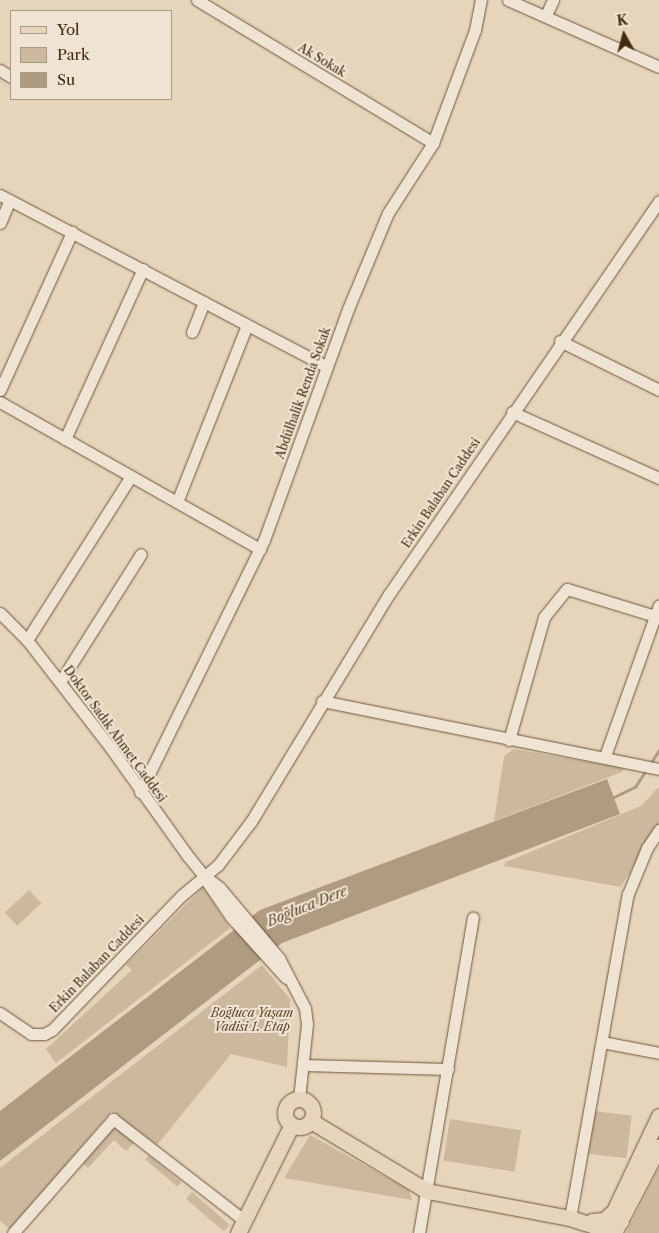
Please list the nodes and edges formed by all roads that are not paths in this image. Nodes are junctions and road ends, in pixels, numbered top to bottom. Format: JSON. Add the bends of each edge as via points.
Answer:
{"nodes":[{"id":1,"x":196,"y":0,"type":"edge"},
{"id":2,"x":481,"y":0,"type":"edge"},
{"id":3,"x":508,"y":0,"type":"edge"},
{"id":4,"x":554,"y":0,"type":"edge"},
{"id":5,"x":546,"y":15,"type":"junction"},
{"id":6,"x":659,"y":67,"type":"edge"},
{"id":7,"x":433,"y":143,"type":"junction"},
{"id":8,"x":5,"y":197,"type":"edge"},
{"id":9,"x":659,"y":201,"type":"edge"},
{"id":10,"x":0,"y":223,"type":"edge"},
{"id":11,"x":72,"y":232,"type":"junction"},
{"id":12,"x":143,"y":269,"type":"junction"},
{"id":13,"x":204,"y":302,"type":"junction"},
{"id":14,"x":247,"y":325,"type":"junction"},
{"id":15,"x":192,"y":332,"type":"dead end"},
{"id":16,"x":560,"y":341,"type":"junction"},
{"id":17,"x":327,"y":367,"type":"junction"},
{"id":18,"x":0,"y":390,"type":"edge"},
{"id":19,"x":659,"y":390,"type":"edge"},
{"id":20,"x":0,"y":402,"type":"edge"},
{"id":21,"x":512,"y":412,"type":"junction"},
{"id":22,"x":65,"y":439,"type":"junction"},
{"id":23,"x":131,"y":476,"type":"junction"},
{"id":24,"x":659,"y":478,"type":"edge"},
{"id":25,"x":177,"y":502,"type":"junction"},
{"id":26,"x":260,"y":548,"type":"junction"},
{"id":27,"x":141,"y":554,"type":"dead end"},
{"id":28,"x":659,"y":605,"type":"edge"},
{"id":29,"x":0,"y":613,"type":"edge"},
{"id":30,"x":655,"y":616,"type":"junction"},
{"id":31,"x":27,"y":640,"type":"junction"},
{"id":32,"x":60,"y":682,"type":"junction"},
{"id":33,"x":322,"y":701,"type":"junction"},
{"id":34,"x":509,"y":740,"type":"junction"},
{"id":35,"x":605,"y":756,"type":"junction"},
{"id":36,"x":659,"y":769,"type":"edge"},
{"id":37,"x":140,"y":792,"type":"junction"},
{"id":38,"x":659,"y":830,"type":"edge"},
{"id":39,"x":203,"y":875,"type":"junction"},
{"id":40,"x":473,"y":918,"type":"dead end"},
{"id":41,"x":0,"y":1013,"type":"edge"},
{"id":42,"x":602,"y":1042,"type":"junction"},
{"id":43,"x":659,"y":1053,"type":"edge"},
{"id":44,"x":304,"y":1065,"type":"junction"},
{"id":45,"x":448,"y":1069,"type":"junction"},
{"id":46,"x":299,"y":1099,"type":"junction"},
{"id":47,"x":659,"y":1116,"type":"edge"},
{"id":48,"x":311,"y":1121,"type":"junction"},
{"id":49,"x":291,"y":1126,"type":"junction"},
{"id":50,"x":659,"y":1146,"type":"edge"},
{"id":51,"x":427,"y":1191,"type":"junction"},
{"id":52,"x":574,"y":1219,"type":"junction"},
{"id":53,"x":242,"y":1227,"type":"edge"},
{"id":54,"x":618,"y":1227,"type":"edge"},
{"id":55,"x":13,"y":1233,"type":"edge"},
{"id":56,"x":420,"y":1233,"type":"edge"}],
"edges":[{"from":1,"to":7,"type":"street","name":"Ak Sokak"},
{"from":2,"to":7,"type":"street","name":"Abdülhalik Renda Sokak","via":[[475,30]]},
{"from":3,"to":5,"type":"street"},
{"from":4,"to":5,"type":"street"},
{"from":5,"to":6,"type":"street"},
{"from":7,"to":17,"type":"street","name":"Abdülhalik Renda Sokak","via":[[388,213]]},
{"from":8,"to":10,"type":"street"},
{"from":8,"to":11,"type":"street"},
{"from":9,"to":16,"type":"street","name":"Erkin Balaban Caddesi"},
{"from":11,"to":12,"type":"street"},
{"from":11,"to":18,"type":"street"},
{"from":12,"to":13,"type":"street"},
{"from":12,"to":22,"type":"street"},
{"from":13,"to":14,"type":"street"},
{"from":13,"to":15,"type":"street"},
{"from":14,"to":17,"type":"street"},
{"from":14,"to":25,"type":"street"},
{"from":16,"to":19,"type":"street"},
{"from":16,"to":21,"type":"street","name":"Erkin Balaban Caddesi"},
{"from":17,"to":26,"type":"street","name":"Abdülhalik Renda Sokak"},
{"from":20,"to":22,"type":"street"},
{"from":21,"to":24,"type":"street"},
{"from":21,"to":33,"type":"street","name":"Erkin Balaban Caddesi","via":[[389,594]]},
{"from":22,"to":23,"type":"street"},
{"from":23,"to":25,"type":"street"},
{"from":23,"to":31,"type":"street"},
{"from":25,"to":26,"type":"street"},
{"from":26,"to":37,"type":"street","name":"Abdülhalik Renda Sokak"},
{"from":27,"to":32,"type":"street"},
{"from":28,"to":30,"type":"street"},
{"from":29,"to":31,"type":"street","name":"Doktor Sadık Ahmet Caddesi"},
{"from":30,"to":34,"type":"street","via":[[567,589],[544,617]]},
{"from":30,"to":35,"type":"street"},
{"from":31,"to":32,"type":"street","name":"Doktor Sadık Ahmet Caddesi"},
{"from":32,"to":37,"type":"street","name":"Doktor Sadık Ahmet Caddesi"},
{"from":33,"to":34,"type":"street"},
{"from":33,"to":39,"type":"street","name":"Erkin Balaban Caddesi","via":[[256,808],[211,860]]},
{"from":34,"to":35,"type":"street"},
{"from":35,"to":36,"type":"street"},
{"from":37,"to":39,"type":"street","name":"Doktor Sadık Ahmet Caddesi"},
{"from":38,"to":42,"type":"street","via":[[647,848],[628,894]]},
{"from":39,"to":41,"type":"street","name":"Erkin Balaban Caddesi","via":[[52,1030],[31,1034]]},
{"from":39,"to":44,"type":"street","name":"Doktor Sadık Ahmet Caddesi","via":[[220,888],[236,915],[291,982],[305,1008]]},
{"from":40,"to":45,"type":"street"},
{"from":42,"to":43,"type":"street"},
{"from":42,"to":52,"type":"street"},
{"from":44,"to":45,"type":"street"},
{"from":44,"to":46,"type":"street"},
{"from":45,"to":51,"type":"street"},
{"from":46,"to":48,"type":"main road","via":[[311,1106]]},
{"from":46,"to":49,"type":"main road","via":[[286,1108],[284,1116]]},
{"from":47,"to":52,"type":"main road","via":[[614,1211],[604,1220]]},
{"from":48,"to":49,"type":"main road","via":[[302,1127]]},
{"from":48,"to":51,"type":"main road"},
{"from":49,"to":53,"type":"main road"},
{"from":50,"to":54,"type":"main road"},
{"from":51,"to":52,"type":"main road"},
{"from":51,"to":56,"type":"street"},
{"from":52,"to":54,"type":"main road","via":[[600,1228]]},
{"from":53,"to":55,"type":"street","via":[[113,1119]]}]}
